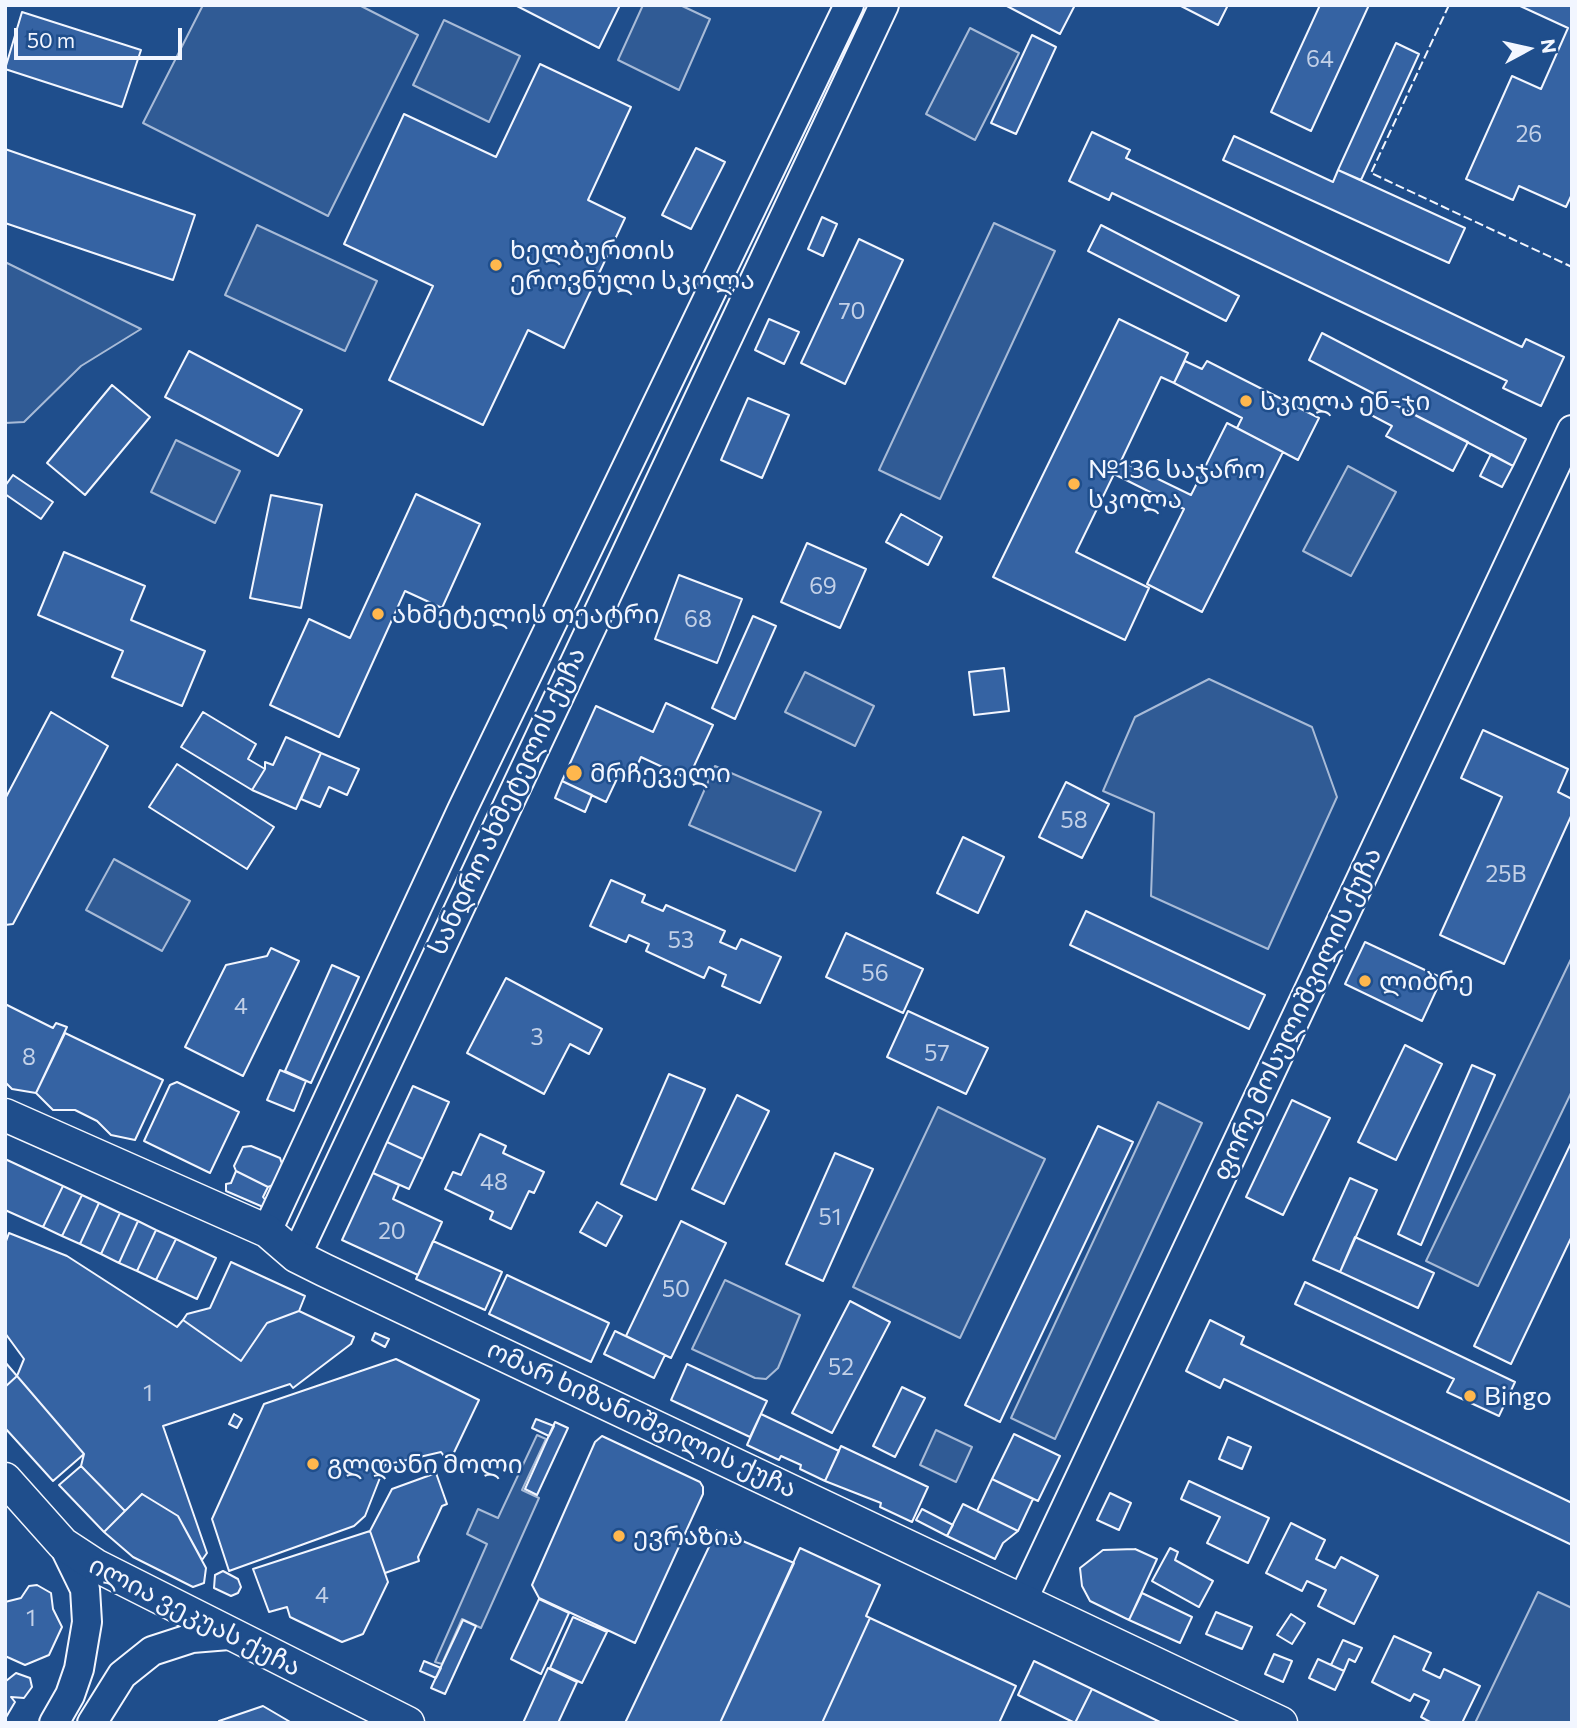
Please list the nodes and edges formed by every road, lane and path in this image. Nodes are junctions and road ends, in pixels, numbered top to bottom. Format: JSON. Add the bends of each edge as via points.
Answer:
{"nodes":[{"id":1,"x":849,"y":5,"type":"edge"},
{"id":2,"x":884,"y":5,"type":"edge"},
{"id":3,"x":648,"y":423,"type":"junction"},
{"id":4,"x":1572,"y":430,"type":"edge"},
{"id":5,"x":678,"y":439,"type":"junction"},
{"id":6,"x":468,"y":797,"type":"junction"},
{"id":7,"x":503,"y":812,"type":"junction"},
{"id":8,"x":5,"y":1115,"type":"edge"},
{"id":9,"x":316,"y":1124,"type":"junction"},
{"id":10,"x":349,"y":1139,"type":"junction"},
{"id":11,"x":267,"y":1231,"type":"junction"},
{"id":12,"x":296,"y":1256,"type":"junction"},
{"id":13,"x":5,"y":1479,"type":"edge"},
{"id":14,"x":63,"y":1544,"type":"junction"},
{"id":15,"x":1023,"y":1599,"type":"junction"},
{"id":16,"x":229,"y":1634,"type":"junction"},
{"id":17,"x":54,"y":1723,"type":"edge"},
{"id":18,"x":92,"y":1723,"type":"edge"},
{"id":19,"x":408,"y":1723,"type":"edge"},
{"id":20,"x":1281,"y":1723,"type":"edge"}],
"edges":[{"from":1,"to":3,"type":"main road","name":"სანდრო ახმეტელის ქუჩა"},
{"from":2,"to":5,"type":"main road","name":"სანდრო ახმეტელის ქუჩა"},
{"from":3,"to":5,"type":"main road"},
{"from":3,"to":6,"type":"main road","name":"სანდრო ახმეტელის ქუჩა"},
{"from":4,"to":15,"type":"main road","name":"ფორე მოსულიშვილის ქუჩა"},
{"from":5,"to":7,"type":"main road","name":"სანდრო ახმეტელის ქუჩა"},
{"from":6,"to":7,"type":"main road"},
{"from":6,"to":9,"type":"main road","name":"სანდრო ახმეტელის ქუჩა"},
{"from":7,"to":10,"type":"main road","name":"სანდრო ახმეტელის ქუჩა"},
{"from":8,"to":11,"type":"main road","name":"ომარ ხიზანიშვილის ქუჩა"},
{"from":9,"to":10,"type":"main road"},
{"from":9,"to":11,"type":"main road","name":"სანდრო ახმეტელის ქუჩა"},
{"from":10,"to":12,"type":"main road","name":"სანდრო ახმეტელის ქუჩა"},
{"from":11,"to":12,"type":"main road","name":"ომარ ხიზანიშვილის ქუჩა"},
{"from":12,"to":15,"type":"main road","name":"ომარ ხიზანიშვილის ქუჩა"},
{"from":13,"to":14,"type":"main road","name":"ილია ვეკუას ქუჩა"},
{"from":14,"to":16,"type":"main road","name":"ილია ვეკუას ქუჩა","via":[[120,1580]]},
{"from":14,"to":17,"type":"main road","via":[[85,1589],[87,1622],[79,1669]]},
{"from":15,"to":20,"type":"main road","name":"ომარ ხიზანიშვილის ქუჩა"},
{"from":16,"to":18,"type":"main road","via":[[171,1644],[136,1662],[122,1675]]},
{"from":16,"to":19,"type":"main road","name":"ილია ვეკუას ქუჩა"}]}
